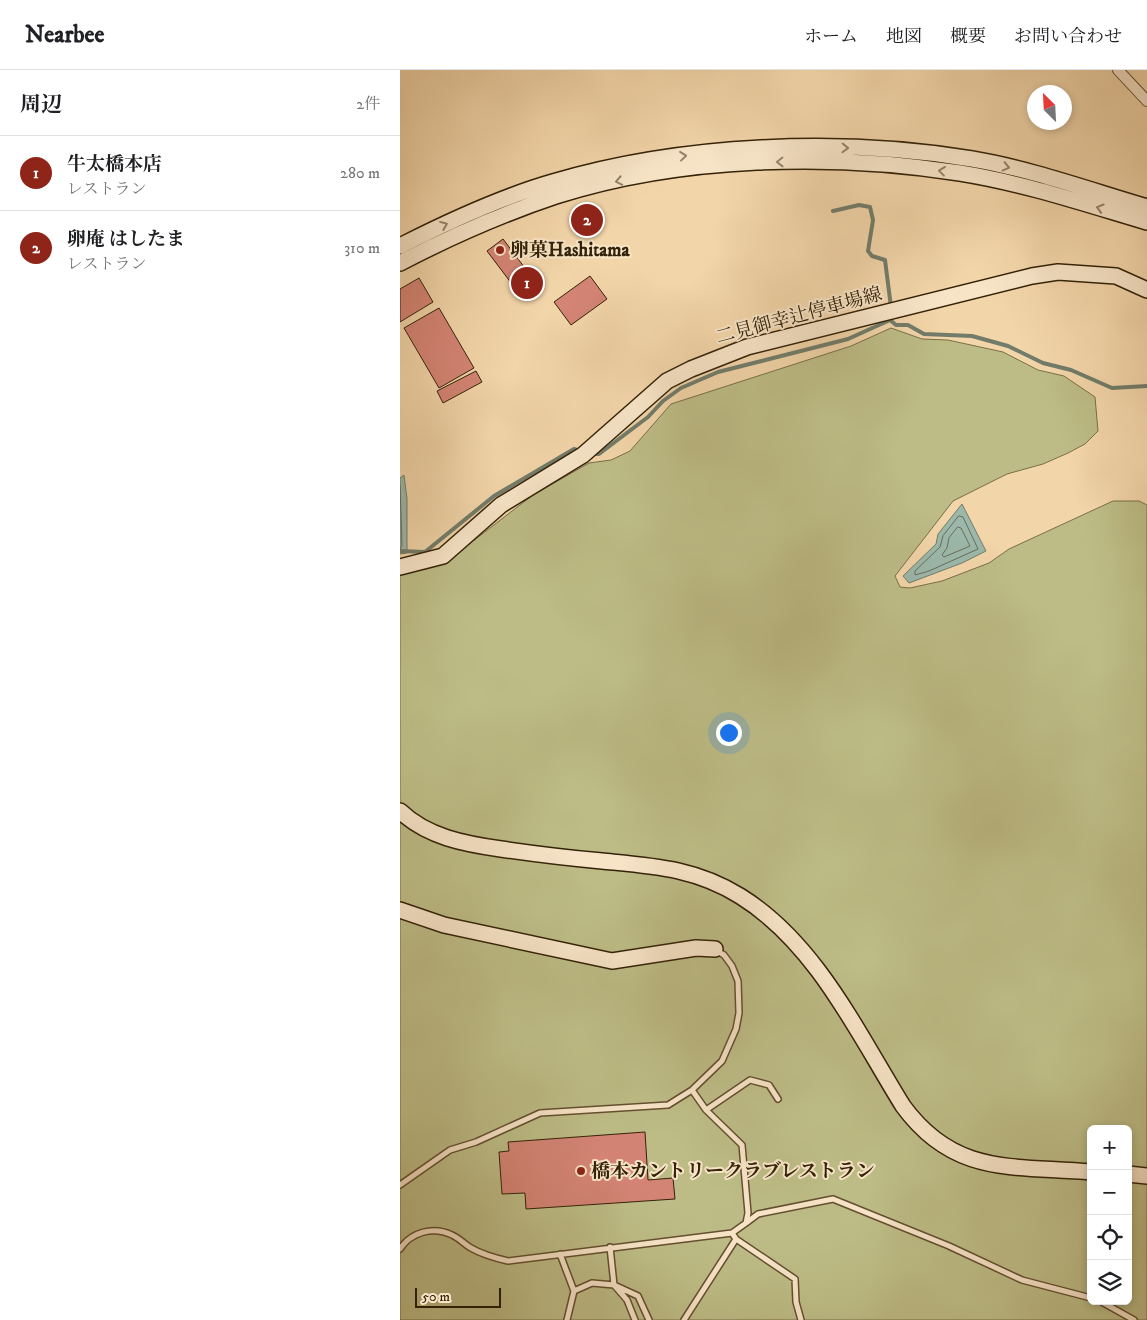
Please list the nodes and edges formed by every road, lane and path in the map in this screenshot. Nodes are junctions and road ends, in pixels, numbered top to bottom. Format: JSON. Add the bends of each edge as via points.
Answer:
{"nodes":[{"id":1,"x":1118,"y":70,"type":"edge"},
{"id":2,"x":1147,"y":101,"type":"edge"},
{"id":3,"x":1147,"y":207,"type":"edge"},
{"id":4,"x":1147,"y":222,"type":"edge"},
{"id":5,"x":400,"y":246,"type":"edge"},
{"id":6,"x":400,"y":263,"type":"edge"},
{"id":7,"x":1147,"y":290,"type":"edge"},
{"id":8,"x":400,"y":567,"type":"edge"},
{"id":9,"x":400,"y":811,"type":"edge"},
{"id":10,"x":400,"y":910,"type":"edge"},
{"id":11,"x":715,"y":949,"type":"joint"},
{"id":12,"x":692,"y":1090,"type":"junction"},
{"id":13,"x":778,"y":1099,"type":"dead end"},
{"id":14,"x":706,"y":1110,"type":"junction"},
{"id":15,"x":1087,"y":1172,"type":"edge"},
{"id":16,"x":1132,"y":1174,"type":"edge"},
{"id":17,"x":1147,"y":1176,"type":"edge"},
{"id":18,"x":400,"y":1185,"type":"edge"},
{"id":19,"x":746,"y":1223,"type":"junction"},
{"id":20,"x":732,"y":1233,"type":"junction"},
{"id":21,"x":736,"y":1238,"type":"junction"},
{"id":22,"x":610,"y":1247,"type":"junction"},
{"id":23,"x":400,"y":1249,"type":"edge"},
{"id":24,"x":560,"y":1254,"type":"junction"},
{"id":25,"x":614,"y":1286,"type":"junction"},
{"id":26,"x":574,"y":1291,"type":"junction"},
{"id":27,"x":1087,"y":1297,"type":"edge"},
{"id":28,"x":1107,"y":1305,"type":"edge"},
{"id":29,"x":567,"y":1320,"type":"edge"},
{"id":30,"x":635,"y":1320,"type":"edge"},
{"id":31,"x":649,"y":1320,"type":"edge"},
{"id":32,"x":684,"y":1320,"type":"edge"},
{"id":33,"x":801,"y":1320,"type":"edge"},
{"id":34,"x":1134,"y":1320,"type":"edge"}],
"edges":[{"from":1,"to":2,"type":"street"},
{"from":5,"to":3,"type":"street","one_way":true,"via":[[434,229],[553,182],[656,159],[800,147],[907,151],[972,159]]},
{"from":4,"to":6,"type":"street","one_way":true,"via":[[961,173],[832,161],[774,162],[668,172],[558,196],[495,218]]},
{"from":7,"to":8,"type":"street","name":"二見御幸辻停車場線","via":[[1116,276],[1058,272],[747,347],[667,380],[583,455],[502,505],[443,556]]},
{"from":9,"to":15,"type":"street","via":[[427,830],[472,845],[669,868],[717,883],[764,914],[794,940],[826,981],[903,1106],[942,1145],[962,1157],[994,1164]]},
{"from":10,"to":11,"type":"street","via":[[444,925],[612,961],[696,948]]},
{"from":11,"to":12,"type":"lane","via":[[732,966],[738,981],[739,1013],[722,1062]]},
{"from":12,"to":14,"type":"lane"},
{"from":12,"to":18,"type":"lane","via":[[668,1105],[540,1113],[450,1150]]},
{"from":13,"to":14,"type":"lane","via":[[769,1085],[750,1080]]},
{"from":14,"to":19,"type":"lane","via":[[742,1145]]},
{"from":16,"to":17,"type":"street"},
{"from":19,"to":20,"type":"lane"},
{"from":19,"to":27,"type":"lane","via":[[758,1214],[833,1200],[949,1246],[1022,1280]]},
{"from":20,"to":21,"type":"lane"},
{"from":20,"to":22,"type":"lane"},
{"from":21,"to":32,"type":"lane"},
{"from":21,"to":33,"type":"lane","via":[[795,1279]]},
{"from":22,"to":24,"type":"lane"},
{"from":22,"to":25,"type":"lane"},
{"from":23,"to":24,"type":"lane","via":[[411,1237],[432,1231],[453,1235],[492,1258],[508,1260]]},
{"from":24,"to":26,"type":"lane"},
{"from":25,"to":26,"type":"lane","via":[[592,1284]]},
{"from":25,"to":30,"type":"lane","via":[[627,1300]]},
{"from":25,"to":31,"type":"lane","via":[[638,1296]]},
{"from":26,"to":29,"type":"lane"},
{"from":28,"to":34,"type":"lane"}]}
